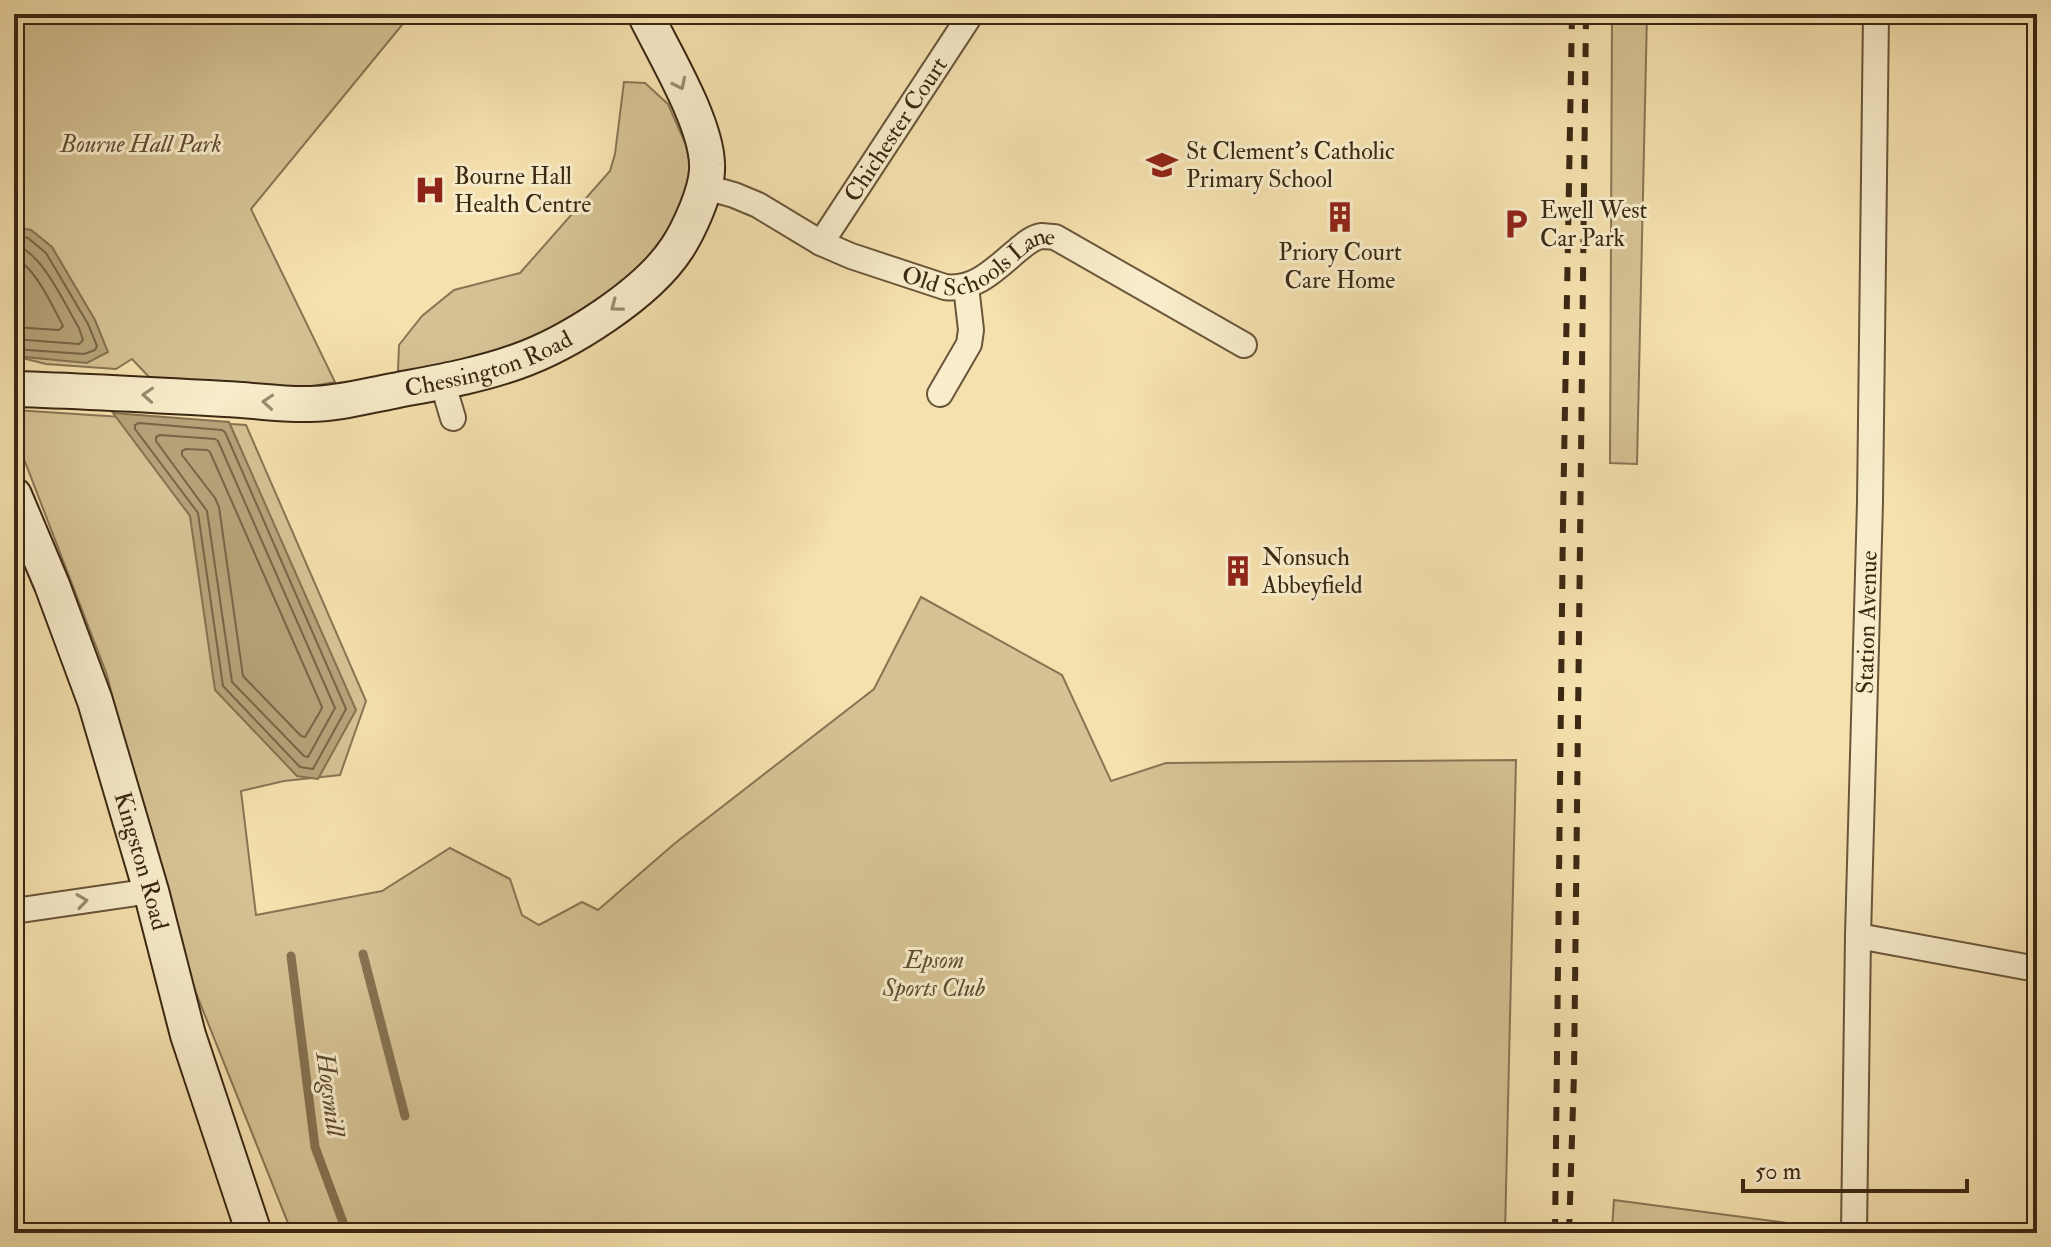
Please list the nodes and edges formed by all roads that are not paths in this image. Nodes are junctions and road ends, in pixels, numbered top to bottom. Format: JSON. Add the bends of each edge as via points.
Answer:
{"nodes":[{"id":1,"x":645,"y":14,"type":"edge"},
{"id":2,"x":971,"y":14,"type":"edge"},
{"id":3,"x":1876,"y":14,"type":"edge"},
{"id":4,"x":705,"y":187,"type":"junction"},
{"id":5,"x":821,"y":243,"type":"junction"},
{"id":6,"x":966,"y":286,"type":"junction"},
{"id":7,"x":1244,"y":345,"type":"dead end"},
{"id":8,"x":442,"y":381,"type":"junction"},
{"id":9,"x":14,"y":389,"type":"edge"},
{"id":10,"x":940,"y":394,"type":"dead end"},
{"id":11,"x":453,"y":418,"type":"dead end"},
{"id":12,"x":14,"y":495,"type":"edge"},
{"id":13,"x":151,"y":891,"type":"junction"},
{"id":14,"x":14,"y":911,"type":"edge"},
{"id":15,"x":1858,"y":936,"type":"junction"},
{"id":16,"x":2037,"y":969,"type":"edge"},
{"id":17,"x":1854,"y":1232,"type":"edge"},
{"id":18,"x":254,"y":1233,"type":"edge"}],
"edges":[{"from":1,"to":4,"type":"main road","name":"Chessington Road","one_way":true,"via":[[694,114],[704,143]]},
{"from":2,"to":5,"type":"street","name":"Chichester Court"},
{"from":3,"to":15,"type":"street","name":"Station Avenue"},
{"from":4,"to":5,"type":"street","name":"Old Schools Lane","via":[[758,205]]},
{"from":4,"to":8,"type":"main road","name":"Chessington Road","one_way":true,"via":[[676,249],[614,308],[516,362]]},
{"from":5,"to":6,"type":"street","name":"Old Schools Lane","via":[[945,287]]},
{"from":6,"to":7,"type":"street","name":"Old Schools Lane","via":[[1028,242],[1055,237]]},
{"from":6,"to":10,"type":"street","via":[[969,344]]},
{"from":8,"to":9,"type":"main road","name":"Chessington Road","one_way":true,"via":[[311,405]]},
{"from":8,"to":11,"type":"street"},
{"from":12,"to":13,"type":"main road","name":"Kingston Road","via":[[95,701]]},
{"from":14,"to":13,"type":"street","one_way":true},
{"from":13,"to":18,"type":"main road","name":"Kingston Road","via":[[188,1035]]},
{"from":15,"to":16,"type":"street"},
{"from":15,"to":17,"type":"street","name":"Station Avenue"}]}
